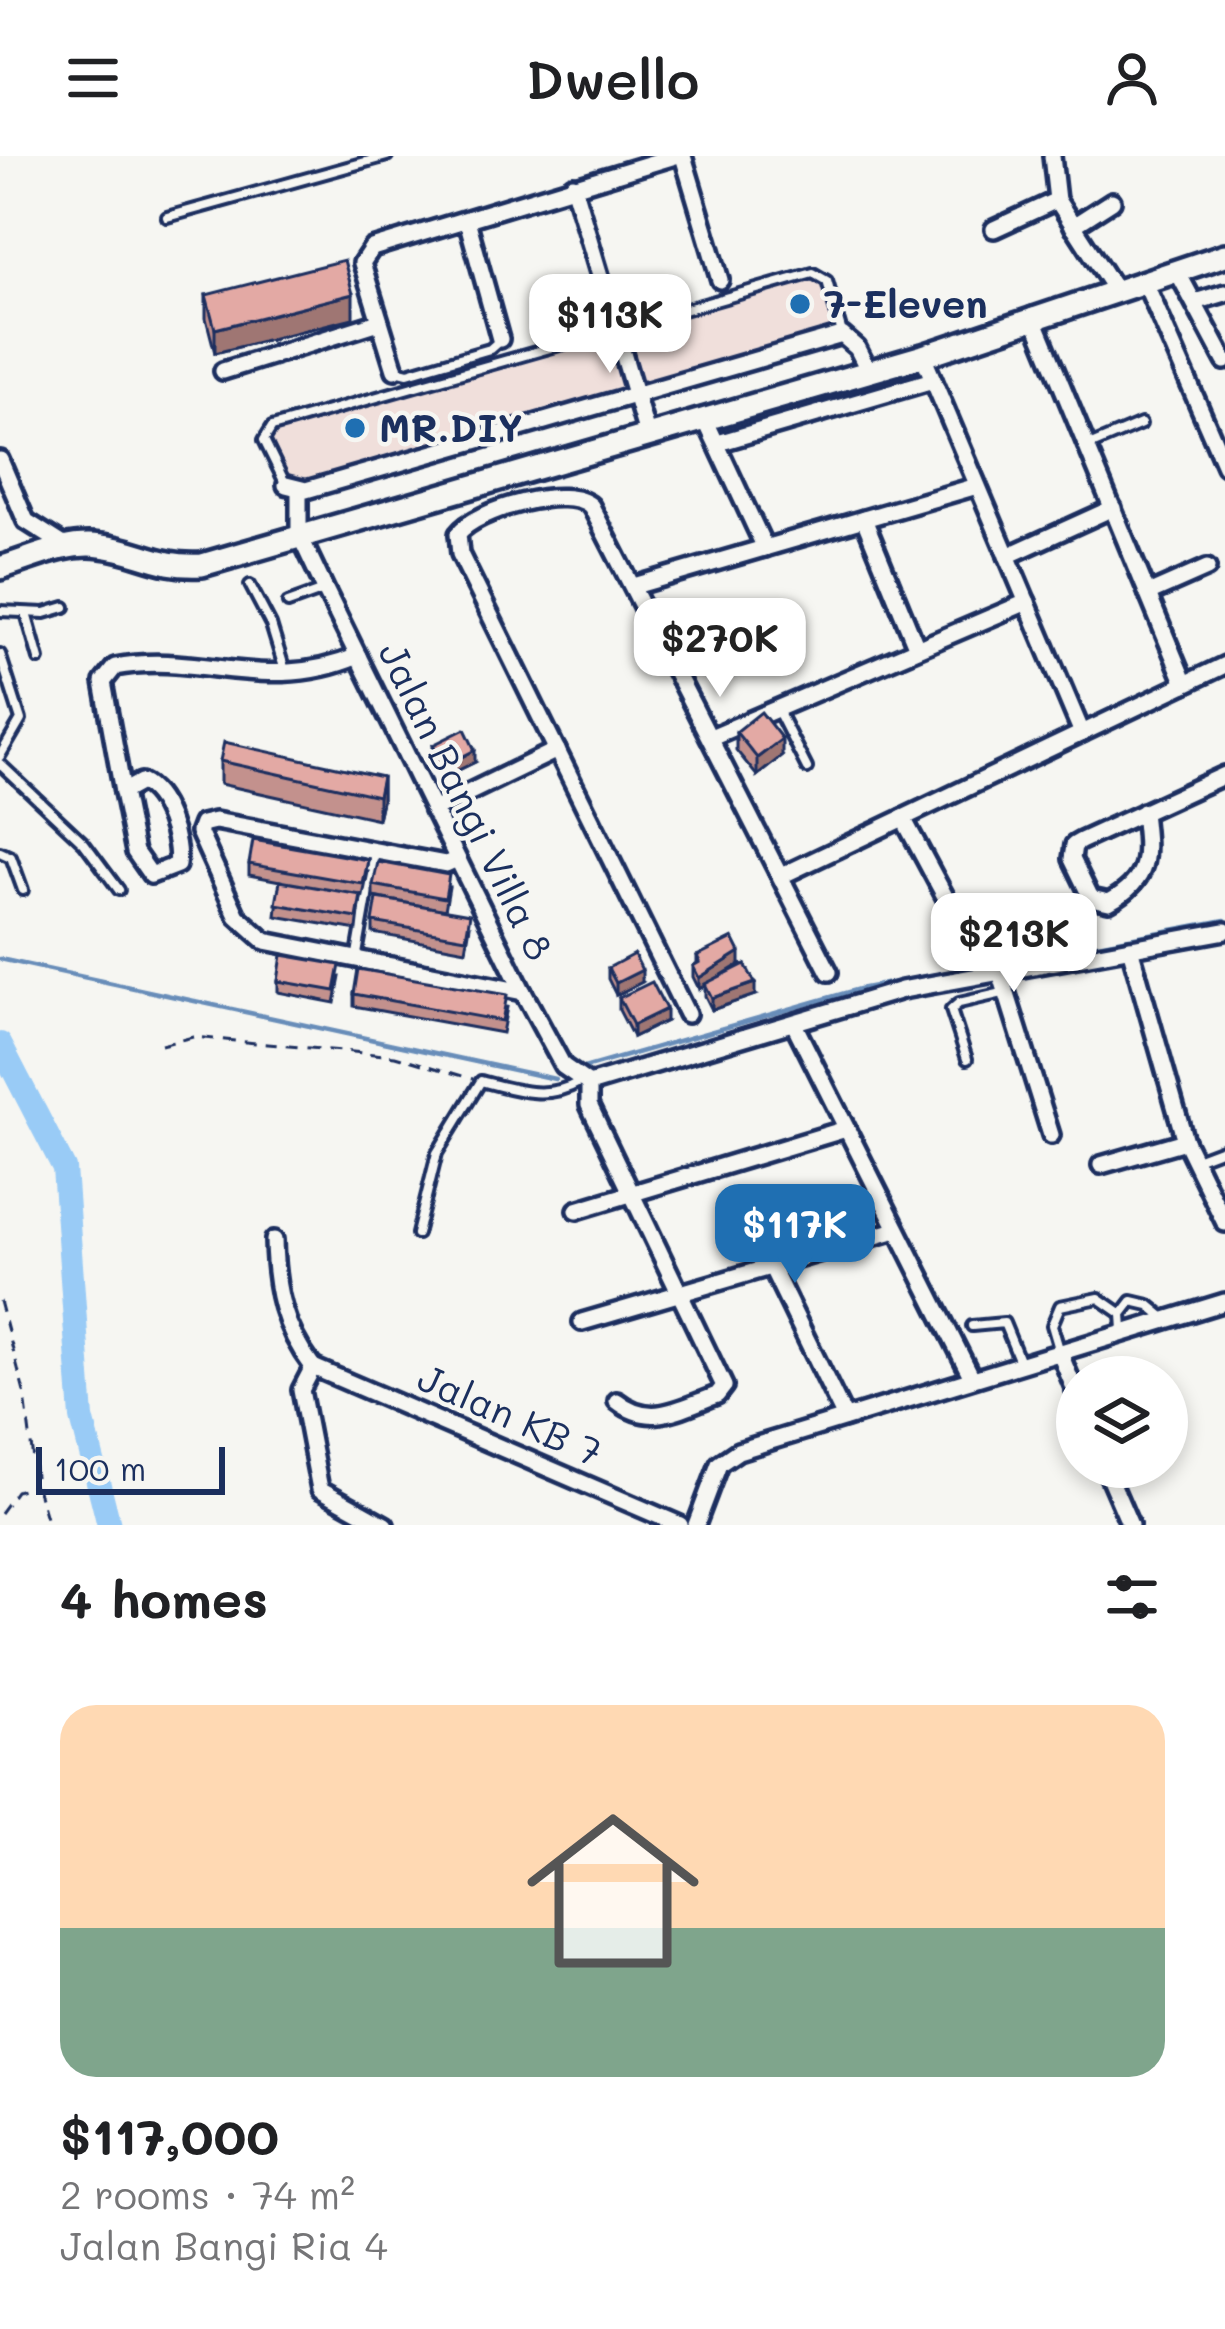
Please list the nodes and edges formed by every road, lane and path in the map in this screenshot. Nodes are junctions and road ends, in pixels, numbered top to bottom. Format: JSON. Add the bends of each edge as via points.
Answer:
{"nodes":[{"id":1,"x":387,"y":156,"type":"edge"},
{"id":2,"x":679,"y":156,"type":"edge"},
{"id":3,"x":1052,"y":156,"type":"edge"},
{"id":4,"x":573,"y":185,"type":"junction"},
{"id":5,"x":1057,"y":200,"type":"junction"},
{"id":6,"x":1112,"y":201,"type":"dead end"},
{"id":7,"x":167,"y":217,"type":"dead end"},
{"id":8,"x":467,"y":220,"type":"junction"},
{"id":9,"x":1073,"y":226,"type":"junction"},
{"id":10,"x":994,"y":230,"type":"dead end"},
{"id":11,"x":1225,"y":255,"type":"edge"},
{"id":12,"x":1177,"y":269,"type":"junction"},
{"id":13,"x":720,"y":280,"type":"dead end"},
{"id":14,"x":1144,"y":280,"type":"junction"},
{"id":15,"x":1115,"y":290,"type":"junction"},
{"id":16,"x":1225,"y":292,"type":"edge"},
{"id":17,"x":1195,"y":302,"type":"junction"},
{"id":18,"x":1033,"y":316,"type":"junction"},
{"id":19,"x":379,"y":322,"type":"junction"},
{"id":20,"x":615,"y":329,"type":"junction"},
{"id":21,"x":842,"y":335,"type":"junction"},
{"id":22,"x":500,"y":339,"type":"joint"},
{"id":23,"x":923,"y":356,"type":"junction"},
{"id":24,"x":1225,"y":361,"type":"edge"},
{"id":25,"x":223,"y":370,"type":"dead end"},
{"id":26,"x":395,"y":370,"type":"joint"},
{"id":27,"x":869,"y":372,"type":"junction"},
{"id":28,"x":933,"y":380,"type":"junction"},
{"id":29,"x":634,"y":395,"type":"junction"},
{"id":30,"x":704,"y":417,"type":"junction"},
{"id":31,"x":1141,"y":424,"type":"dead end"},
{"id":32,"x":647,"y":434,"type":"junction"},
{"id":33,"x":718,"y":443,"type":"junction"},
{"id":34,"x":1087,"y":446,"type":"junction"},
{"id":35,"x":0,"y":460,"type":"edge"},
{"id":36,"x":1225,"y":465,"type":"edge"},
{"id":37,"x":977,"y":486,"type":"junction"},
{"id":38,"x":293,"y":488,"type":"junction"},
{"id":39,"x":1113,"y":508,"type":"junction"},
{"id":40,"x":863,"y":519,"type":"junction"},
{"id":41,"x":299,"y":534,"type":"junction"},
{"id":42,"x":67,"y":547,"type":"junction"},
{"id":43,"x":765,"y":548,"type":"junction"},
{"id":44,"x":1007,"y":556,"type":"junction"},
{"id":45,"x":0,"y":568,"type":"edge"},
{"id":46,"x":1207,"y":568,"type":"dead end"},
{"id":47,"x":250,"y":585,"type":"dead end"},
{"id":48,"x":634,"y":586,"type":"junction"},
{"id":49,"x":325,"y":589,"type":"junction"},
{"id":50,"x":1148,"y":594,"type":"junction"},
{"id":51,"x":1027,"y":602,"type":"junction"},
{"id":52,"x":288,"y":603,"type":"dead end"},
{"id":53,"x":65,"y":608,"type":"dead end"},
{"id":54,"x":0,"y":611,"type":"edge"},
{"id":55,"x":26,"y":613,"type":"junction"},
{"id":56,"x":916,"y":646,"type":"junction"},
{"id":57,"x":0,"y":654,"type":"edge"},
{"id":58,"x":358,"y":656,"type":"junction"},
{"id":59,"x":39,"y":659,"type":"dead end"},
{"id":60,"x":1225,"y":665,"type":"edge"},
{"id":61,"x":286,"y":675,"type":"junction"},
{"id":62,"x":1186,"y":684,"type":"junction"},
{"id":63,"x":776,"y":708,"type":"junction"},
{"id":64,"x":1082,"y":733,"type":"junction"},
{"id":65,"x":711,"y":737,"type":"junction"},
{"id":66,"x":557,"y":750,"type":"junction"},
{"id":67,"x":0,"y":760,"type":"edge"},
{"id":68,"x":808,"y":768,"type":"dead end"},
{"id":69,"x":1223,"y":782,"type":"edge"},
{"id":70,"x":123,"y":792,"type":"junction"},
{"id":71,"x":434,"y":810,"type":"junction"},
{"id":72,"x":1143,"y":812,"type":"junction"},
{"id":73,"x":903,"y":818,"type":"junction"},
{"id":74,"x":375,"y":851,"type":"junction"},
{"id":75,"x":0,"y":852,"type":"edge"},
{"id":76,"x":457,"y":859,"type":"junction"},
{"id":77,"x":781,"y":876,"type":"junction"},
{"id":78,"x":23,"y":890,"type":"dead end"},
{"id":79,"x":119,"y":890,"type":"dead end"},
{"id":80,"x":1225,"y":931,"type":"edge"},
{"id":81,"x":970,"y":945,"type":"dead end"},
{"id":82,"x":1130,"y":948,"type":"junction"},
{"id":83,"x":356,"y":960,"type":"junction"},
{"id":84,"x":830,"y":972,"type":"dead end"},
{"id":85,"x":1000,"y":972,"type":"junction"},
{"id":86,"x":523,"y":992,"type":"junction"},
{"id":87,"x":1006,"y":992,"type":"junction"},
{"id":88,"x":687,"y":1014,"type":"dead end"},
{"id":89,"x":794,"y":1024,"type":"junction"},
{"id":90,"x":161,"y":1045,"type":"dead end"},
{"id":91,"x":967,"y":1059,"type":"dead end"},
{"id":92,"x":481,"y":1081,"type":"junction"},
{"id":93,"x":584,"y":1083,"type":"junction"},
{"id":94,"x":846,"y":1129,"type":"junction"},
{"id":95,"x":1051,"y":1135,"type":"dead end"},
{"id":96,"x":1186,"y":1141,"type":"junction"},
{"id":97,"x":1225,"y":1148,"type":"edge"},
{"id":98,"x":1194,"y":1159,"type":"junction"},
{"id":99,"x":1101,"y":1165,"type":"dead end"},
{"id":100,"x":633,"y":1193,"type":"junction"},
{"id":101,"x":577,"y":1210,"type":"dead end"},
{"id":102,"x":1224,"y":1217,"type":"edge"},
{"id":103,"x":896,"y":1230,"type":"junction"},
{"id":104,"x":417,"y":1234,"type":"dead end"},
{"id":105,"x":274,"y":1240,"type":"dead end"},
{"id":106,"x":771,"y":1266,"type":"junction"},
{"id":107,"x":680,"y":1293,"type":"junction"},
{"id":108,"x":0,"y":1301,"type":"edge"},
{"id":109,"x":1225,"y":1302,"type":"edge"},
{"id":110,"x":1122,"y":1314,"type":"junction"},
{"id":111,"x":1166,"y":1319,"type":"junction"},
{"id":112,"x":581,"y":1322,"type":"dead end"},
{"id":113,"x":972,"y":1326,"type":"dead end"},
{"id":114,"x":1124,"y":1332,"type":"junction"},
{"id":115,"x":1059,"y":1351,"type":"junction"},
{"id":116,"x":1061,"y":1356,"type":"edge"},
{"id":117,"x":1020,"y":1362,"type":"junction"},
{"id":118,"x":313,"y":1367,"type":"junction"},
{"id":119,"x":971,"y":1376,"type":"junction"},
{"id":120,"x":617,"y":1401,"type":"dead end"},
{"id":121,"x":845,"y":1418,"type":"junction"},
{"id":122,"x":36,"y":1484,"type":"junction"},
{"id":123,"x":1114,"y":1488,"type":"edge"},
{"id":124,"x":0,"y":1514,"type":"edge"},
{"id":125,"x":48,"y":1525,"type":"edge"},
{"id":126,"x":385,"y":1525,"type":"edge"},
{"id":127,"x":680,"y":1525,"type":"edge"},
{"id":128,"x":696,"y":1525,"type":"edge"},
{"id":129,"x":1130,"y":1525,"type":"edge"}],
"edges":[{"from":1,"to":7,"type":"lane"},
{"from":2,"to":4,"type":"street"},
{"from":2,"to":13,"type":"street"},
{"from":3,"to":5,"type":"street"},
{"from":4,"to":8,"type":"street"},
{"from":4,"to":20,"type":"street"},
{"from":5,"to":9,"type":"street"},
{"from":5,"to":10,"type":"street"},
{"from":6,"to":9,"type":"street"},
{"from":8,"to":19,"type":"street","via":[[372,248],[363,258]]},
{"from":8,"to":22,"type":"street"},
{"from":9,"to":15,"type":"street"},
{"from":11,"to":12,"type":"street"},
{"from":12,"to":14,"type":"street"},
{"from":12,"to":17,"type":"street"},
{"from":14,"to":15,"type":"street"},
{"from":14,"to":36,"type":"street"},
{"from":15,"to":18,"type":"street"},
{"from":16,"to":17,"type":"street"},
{"from":17,"to":24,"type":"street"},
{"from":18,"to":23,"type":"street"},
{"from":18,"to":34,"type":"street"},
{"from":19,"to":25,"type":"street"},
{"from":19,"to":26,"type":"street"},
{"from":20,"to":21,"type":"lane","via":[[814,274],[827,281]]},
{"from":20,"to":29,"type":"street"},
{"from":20,"to":38,"type":"lane","via":[[272,428],[264,440]]},
{"from":21,"to":27,"type":"street"},
{"from":21,"to":29,"type":"street"},
{"from":22,"to":26,"type":"lane","via":[[470,355]]},
{"from":23,"to":27,"type":"street"},
{"from":23,"to":28,"type":"street"},
{"from":27,"to":30,"type":"street"},
{"from":28,"to":33,"type":"street"},
{"from":28,"to":37,"type":"street"},
{"from":29,"to":32,"type":"street"},
{"from":29,"to":38,"type":"street"},
{"from":30,"to":32,"type":"street"},
{"from":30,"to":33,"type":"street"},
{"from":31,"to":34,"type":"lane"},
{"from":32,"to":41,"type":"street"},
{"from":33,"to":43,"type":"street"},
{"from":34,"to":39,"type":"street"},
{"from":35,"to":42,"type":"street","via":[[26,521]]},
{"from":37,"to":40,"type":"street"},
{"from":37,"to":44,"type":"street"},
{"from":38,"to":41,"type":"street"},
{"from":39,"to":44,"type":"street"},
{"from":39,"to":50,"type":"street"},
{"from":40,"to":43,"type":"street"},
{"from":40,"to":56,"type":"street"},
{"from":41,"to":42,"type":"street","via":[[176,567],[106,546]]},
{"from":41,"to":49,"type":"street","name":"Jalan Bangi Villa 8"},
{"from":42,"to":45,"type":"street"},
{"from":43,"to":48,"type":"street"},
{"from":44,"to":51,"type":"street"},
{"from":46,"to":50,"type":"street"},
{"from":47,"to":61,"type":"lane"},
{"from":48,"to":65,"type":"street"},
{"from":48,"to":66,"type":"street","via":[[592,506],[562,494],[466,524],[457,544]]},
{"from":49,"to":52,"type":"lane"},
{"from":49,"to":58,"type":"street","name":"Jalan Bangi Villa 8"},
{"from":50,"to":62,"type":"street"},
{"from":51,"to":56,"type":"street"},
{"from":51,"to":64,"type":"street"},
{"from":53,"to":55,"type":"lane"},
{"from":54,"to":55,"type":"lane"},
{"from":55,"to":59,"type":"lane"},
{"from":56,"to":63,"type":"street"},
{"from":57,"to":67,"type":"lane","via":[[20,720]]},
{"from":58,"to":61,"type":"street"},
{"from":58,"to":71,"type":"street","name":"Jalan Bangi Villa 8"},
{"from":60,"to":62,"type":"street"},
{"from":61,"to":70,"type":"street","via":[[115,667],[103,682]]},
{"from":62,"to":64,"type":"street"},
{"from":63,"to":65,"type":"street"},
{"from":63,"to":68,"type":"lane"},
{"from":64,"to":73,"type":"street"},
{"from":65,"to":77,"type":"street"},
{"from":66,"to":71,"type":"street"},
{"from":66,"to":88,"type":"street"},
{"from":67,"to":79,"type":"lane"},
{"from":69,"to":72,"type":"street"},
{"from":70,"to":70,"type":"street","via":[[141,782],[152,787],[180,845],[177,865],[161,875],[151,875],[134,852]]},
{"from":71,"to":76,"type":"street","name":"Jalan Bangi Villa 8"},
{"from":72,"to":72,"type":"street","via":[[1143,876],[1109,902],[1090,898],[1074,845]]},
{"from":73,"to":77,"type":"street"},
{"from":73,"to":81,"type":"street"},
{"from":74,"to":76,"type":"street","via":[[446,864]]},
{"from":74,"to":83,"type":"lane"},
{"from":74,"to":83,"type":"street","via":[[208,821],[200,839],[253,935]]},
{"from":75,"to":78,"type":"lane"},
{"from":76,"to":86,"type":"street","name":"Jalan Bangi Villa 8"},
{"from":77,"to":84,"type":"street"},
{"from":80,"to":82,"type":"street"},
{"from":82,"to":85,"type":"street"},
{"from":82,"to":96,"type":"street"},
{"from":83,"to":86,"type":"street"},
{"from":85,"to":87,"type":"street"},
{"from":85,"to":89,"type":"street","via":[[902,990]]},
{"from":86,"to":93,"type":"street","name":"Jalan Bangi Villa 8","via":[[563,1066]]},
{"from":87,"to":91,"type":"lane","via":[[951,1010]]},
{"from":87,"to":95,"type":"street"},
{"from":89,"to":93,"type":"street"},
{"from":89,"to":94,"type":"street"},
{"from":90,"to":92,"type":"path","via":[[194,1037],[395,1056]]},
{"from":92,"to":93,"type":"lane","via":[[534,1094]]},
{"from":92,"to":104,"type":"lane","via":[[437,1153]]},
{"from":93,"to":100,"type":"street","name":"Jalan Bangi Villa 8"},
{"from":94,"to":100,"type":"street"},
{"from":94,"to":103,"type":"street"},
{"from":96,"to":98,"type":"street"},
{"from":96,"to":99,"type":"street"},
{"from":97,"to":98,"type":"lane"},
{"from":98,"to":102,"type":"street"},
{"from":100,"to":101,"type":"street"},
{"from":100,"to":107,"type":"street","name":"Jalan Bangi Villa 8"},
{"from":103,"to":106,"type":"street"},
{"from":103,"to":119,"type":"street"},
{"from":105,"to":118,"type":"street","via":[[275,1292]]},
{"from":106,"to":107,"type":"street"},
{"from":106,"to":121,"type":"street"},
{"from":107,"to":112,"type":"street"},
{"from":107,"to":120,"type":"street","name":"Jalan Bangi Villa 8","via":[[724,1386],[653,1418]]},
{"from":108,"to":122,"type":"path","via":[[25,1396]]},
{"from":109,"to":111,"type":"street"},
{"from":110,"to":111,"type":"lane","via":[[1139,1301]]},
{"from":110,"to":114,"type":"lane"},
{"from":110,"to":115,"type":"lane","via":[[1099,1298],[1060,1306],[1052,1325]]},
{"from":111,"to":114,"type":"street"},
{"from":113,"to":117,"type":"lane","via":[[1004,1323]]},
{"from":114,"to":115,"type":"street"},
{"from":115,"to":116,"type":"street"},
{"from":115,"to":117,"type":"street"},
{"from":117,"to":119,"type":"street"},
{"from":118,"to":126,"type":"street","via":[[302,1390],[320,1489]]},
{"from":118,"to":127,"type":"street","name":"Jalan KB 7"},
{"from":119,"to":121,"type":"street"},
{"from":121,"to":128,"type":"street","via":[[719,1463]]},
{"from":122,"to":124,"type":"path","via":[[16,1491]]},
{"from":122,"to":125,"type":"path"},
{"from":123,"to":129,"type":"street"}]}
